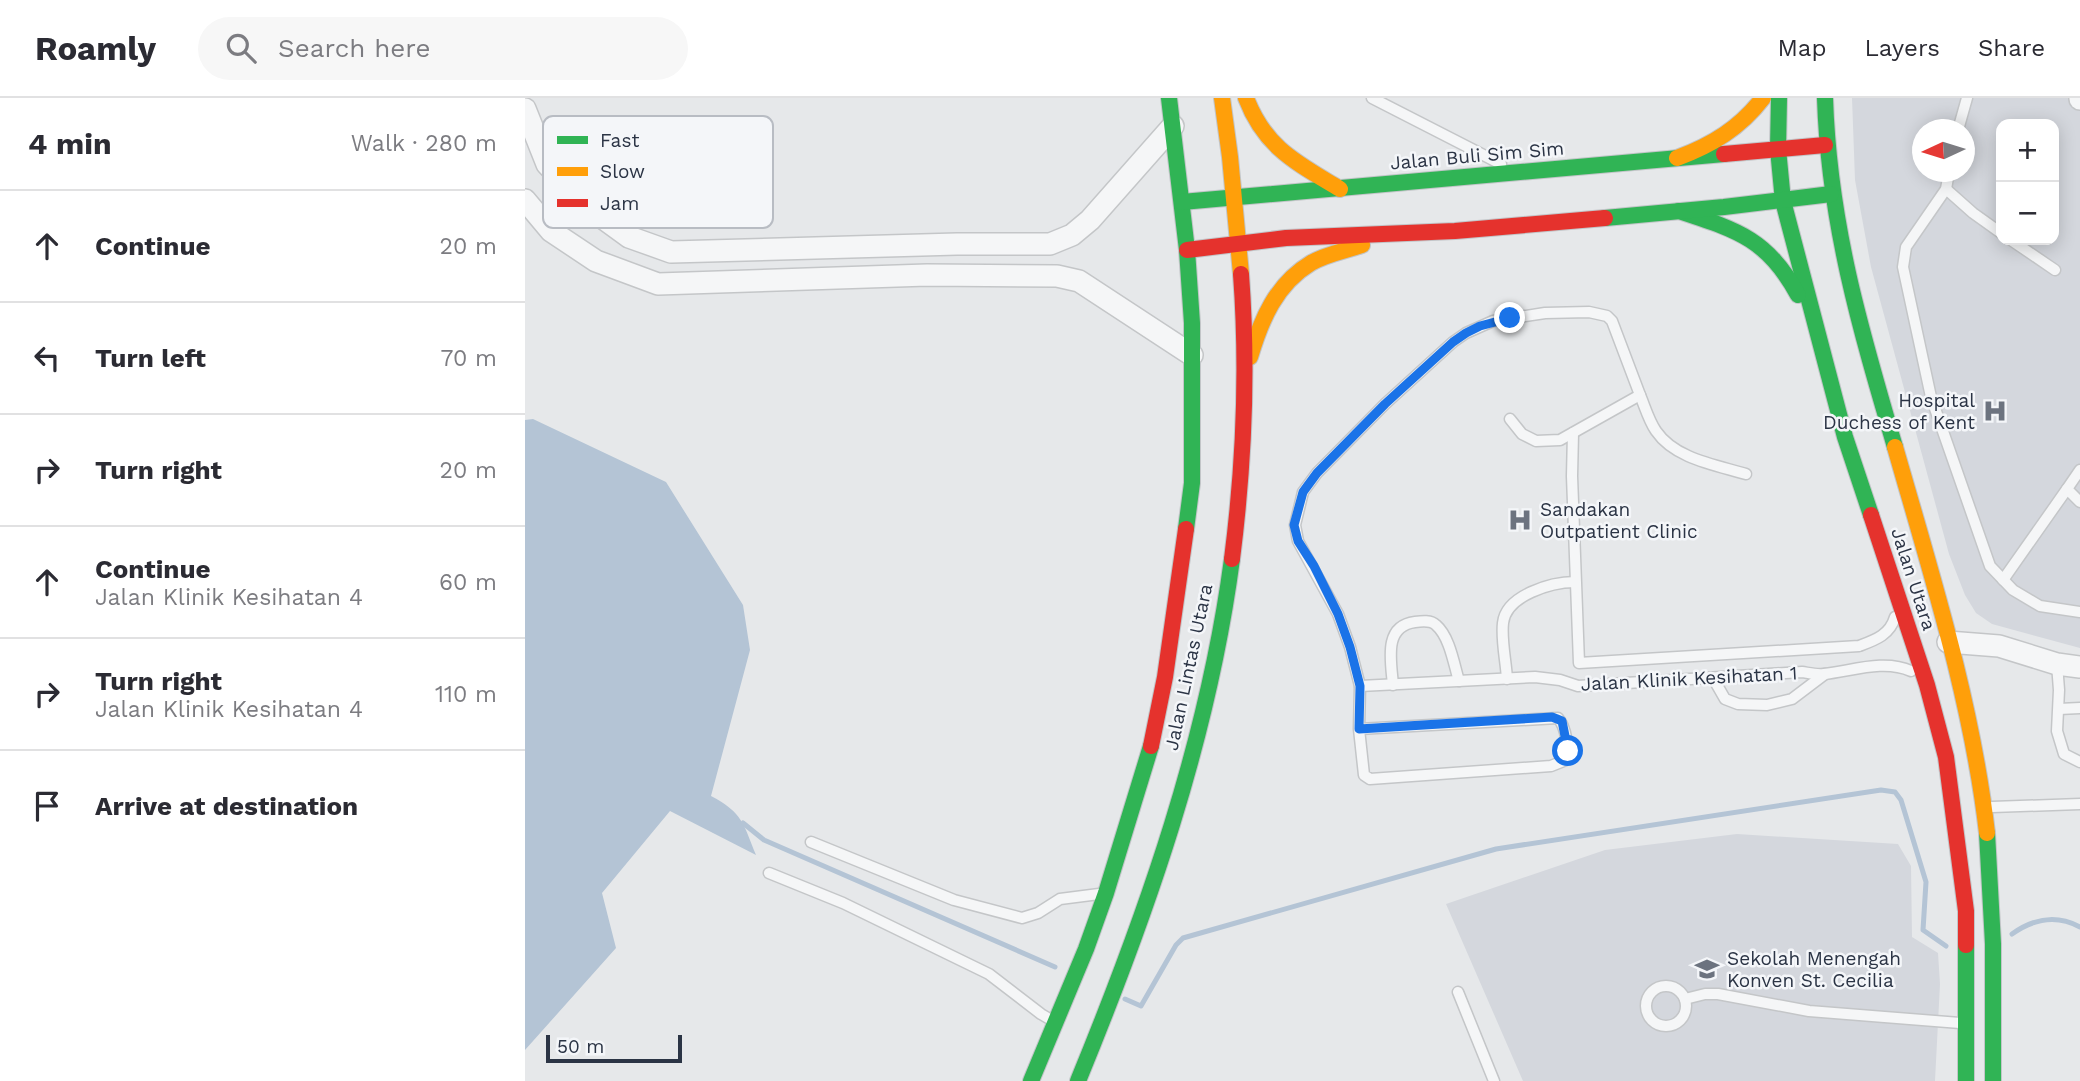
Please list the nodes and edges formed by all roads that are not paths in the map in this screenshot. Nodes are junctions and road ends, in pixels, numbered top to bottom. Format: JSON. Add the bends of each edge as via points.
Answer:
{"nodes":[{"id":1,"x":1170,"y":98,"type":"edge"},
{"id":2,"x":1222,"y":98,"type":"edge"},
{"id":3,"x":1246,"y":98,"type":"edge"},
{"id":4,"x":1373,"y":98,"type":"edge"},
{"id":5,"x":1763,"y":98,"type":"edge"},
{"id":6,"x":1779,"y":98,"type":"edge"},
{"id":7,"x":1825,"y":98,"type":"edge"},
{"id":8,"x":1967,"y":98,"type":"edge"},
{"id":9,"x":525,"y":109,"type":"edge"},
{"id":10,"x":1961,"y":119,"type":"edge"},
{"id":11,"x":1173,"y":126,"type":"junction"},
{"id":12,"x":1825,"y":145,"type":"junction"},
{"id":13,"x":1778,"y":149,"type":"junction"},
{"id":14,"x":543,"y":154,"type":"edge"},
{"id":15,"x":1677,"y":158,"type":"junction"},
{"id":16,"x":1517,"y":173,"type":"junction"},
{"id":17,"x":1947,"y":182,"type":"edge"},
{"id":18,"x":1340,"y":189,"type":"junction"},
{"id":19,"x":1946,"y":189,"type":"junction"},
{"id":20,"x":1831,"y":194,"type":"junction"},
{"id":21,"x":1234,"y":199,"type":"junction"},
{"id":22,"x":525,"y":200,"type":"edge"},
{"id":23,"x":1783,"y":201,"type":"junction"},
{"id":24,"x":1182,"y":202,"type":"junction"},
{"id":25,"x":1679,"y":211,"type":"junction"},
{"id":26,"x":543,"y":221,"type":"edge"},
{"id":27,"x":548,"y":228,"type":"edge"},
{"id":28,"x":618,"y":228,"type":"edge"},
{"id":29,"x":1996,"y":229,"type":"edge"},
{"id":30,"x":1394,"y":233,"type":"junction"},
{"id":31,"x":1238,"y":243,"type":"junction"},
{"id":32,"x":2018,"y":245,"type":"edge"},
{"id":33,"x":1187,"y":250,"type":"junction"},
{"id":34,"x":2055,"y":270,"type":"dead end"},
{"id":35,"x":1817,"y":331,"type":"junction"},
{"id":36,"x":1192,"y":355,"type":"junction"},
{"id":37,"x":1640,"y":395,"type":"junction"},
{"id":38,"x":1851,"y":396,"type":"dead end"},
{"id":39,"x":1244,"y":401,"type":"junction"},
{"id":40,"x":1839,"y":415,"type":"junction"},
{"id":41,"x":1510,"y":419,"type":"dead end"},
{"id":42,"x":1573,"y":433,"type":"junction"},
{"id":43,"x":2080,"y":470,"type":"edge"},
{"id":44,"x":1746,"y":474,"type":"dead end"},
{"id":45,"x":2067,"y":489,"type":"junction"},
{"id":46,"x":2080,"y":502,"type":"edge"},
{"id":47,"x":2003,"y":580,"type":"junction"},
{"id":48,"x":1575,"y":582,"type":"junction"},
{"id":49,"x":1899,"y":600,"type":"junction"},
{"id":50,"x":2080,"y":612,"type":"edge"},
{"id":51,"x":1948,"y":642,"type":"junction"},
{"id":52,"x":2057,"y":664,"type":"junction"},
{"id":53,"x":2080,"y":667,"type":"edge"},
{"id":54,"x":1825,"y":674,"type":"junction"},
{"id":55,"x":1713,"y":678,"type":"junction"},
{"id":56,"x":1507,"y":679,"type":"junction"},
{"id":57,"x":1459,"y":681,"type":"junction"},
{"id":58,"x":1393,"y":685,"type":"junction"},
{"id":59,"x":1927,"y":685,"type":"junction"},
{"id":60,"x":1360,"y":686,"type":"junction"},
{"id":61,"x":2080,"y":708,"type":"edge"},
{"id":62,"x":2059,"y":709,"type":"junction"},
{"id":63,"x":1359,"y":729,"type":"junction"},
{"id":64,"x":2080,"y":762,"type":"edge"},
{"id":65,"x":2080,"y":804,"type":"edge"},
{"id":66,"x":1984,"y":808,"type":"junction"},
{"id":67,"x":811,"y":842,"type":"dead end"},
{"id":68,"x":769,"y":873,"type":"dead end"},
{"id":69,"x":1106,"y":893,"type":"junction"},
{"id":70,"x":1458,"y":992,"type":"dead end"},
{"id":71,"x":1685,"y":999,"type":"dead end"},
{"id":72,"x":1056,"y":1022,"type":"junction"},
{"id":73,"x":1966,"y":1024,"type":"junction"},
{"id":74,"x":1031,"y":1081,"type":"edge"},
{"id":75,"x":1078,"y":1081,"type":"edge"},
{"id":76,"x":1494,"y":1081,"type":"edge"},
{"id":77,"x":1966,"y":1081,"type":"edge"},
{"id":78,"x":1993,"y":1081,"type":"edge"}],
"edges":[{"from":1,"to":11,"type":"main road"},
{"from":2,"to":21,"type":"main road"},
{"from":3,"to":18,"type":"main road","via":[[1251,116],[1285,157]]},
{"from":4,"to":16,"type":"lane"},
{"from":5,"to":15,"type":"main road","via":[[1729,133],[1704,149]]},
{"from":6,"to":13,"type":"main road","name":"Jalan Utara"},
{"from":7,"to":12,"type":"main road","name":"Jalan Utara"},
{"from":8,"to":10,"type":"lane"},
{"from":9,"to":14,"type":"street"},
{"from":11,"to":24,"type":"main road"},
{"from":11,"to":28,"type":"street","via":[[1090,220],[1072,235],[1050,244],[671,252]]},
{"from":12,"to":13,"type":"main road","name":"Jalan Buli Sim Sim"},
{"from":12,"to":20,"type":"main road","name":"Jalan Utara"},
{"from":13,"to":15,"type":"main road","name":"Jalan Buli Sim Sim"},
{"from":13,"to":23,"type":"main road","name":"Jalan Utara"},
{"from":15,"to":16,"type":"main road","name":"Jalan Buli Sim Sim"},
{"from":16,"to":18,"type":"main road","name":"Jalan Buli Sim Sim"},
{"from":17,"to":19,"type":"lane"},
{"from":18,"to":21,"type":"main road","name":"Jalan Buli Sim Sim"},
{"from":19,"to":29,"type":"lane"},
{"from":19,"to":47,"type":"lane","via":[[1906,247],[1905,284],[1931,397],[1990,566]]},
{"from":20,"to":23,"type":"main road"},
{"from":20,"to":51,"type":"main road","name":"Jalan Utara","via":[[1867,380],[1892,440]]},
{"from":21,"to":24,"type":"main road","name":"Jalan Buli Sim Sim"},
{"from":21,"to":31,"type":"main road","name":"Jalan Lintas Utara"},
{"from":22,"to":26,"type":"street"},
{"from":23,"to":25,"type":"main road"},
{"from":23,"to":35,"type":"main road","name":"Jalan Utara"},
{"from":24,"to":33,"type":"main road"},
{"from":25,"to":30,"type":"main road"},
{"from":25,"to":35,"type":"main road","via":[[1714,222],[1767,250],[1790,280]]},
{"from":27,"to":36,"type":"street","via":[[596,261],[658,284],[927,275],[1057,276],[1079,281]]},
{"from":30,"to":31,"type":"main road"},
{"from":30,"to":39,"type":"main road","via":[[1311,263],[1283,286],[1257,330]]},
{"from":31,"to":33,"type":"main road"},
{"from":31,"to":39,"type":"main road","name":"Jalan Lintas Utara"},
{"from":32,"to":34,"type":"lane"},
{"from":33,"to":36,"type":"main road","name":"Jalan Lintas Utara"},
{"from":35,"to":40,"type":"main road","name":"Jalan Utara"},
{"from":36,"to":69,"type":"main road","name":"Jalan Lintas Utara","via":[[1192,483],[1165,677],[1147,763]]},
{"from":37,"to":42,"type":"lane"},
{"from":37,"to":44,"type":"lane","via":[[1655,430],[1670,446]]},
{"from":37,"to":60,"type":"lane","via":[[1607,316],[1545,313],[1493,321],[1453,342],[1317,473],[1303,492],[1294,525],[1298,541],[1338,614]]},
{"from":38,"to":40,"type":"main road"},
{"from":39,"to":75,"type":"main road","name":"Jalan Lintas Utara","via":[[1228,585],[1210,682],[1162,858],[1107,1014]]},
{"from":40,"to":49,"type":"main road","name":"Jalan Utara"},
{"from":41,"to":42,"type":"lane","via":[[1521,434],[1537,441],[1560,440]]},
{"from":42,"to":48,"type":"lane"},
{"from":43,"to":45,"type":"lane"},
{"from":45,"to":46,"type":"lane"},
{"from":45,"to":47,"type":"lane"},
{"from":47,"to":50,"type":"lane","via":[[2040,606]]},
{"from":48,"to":49,"type":"lane","via":[[1579,663],[1859,646],[1883,636],[1894,622]]},
{"from":48,"to":56,"type":"lane","via":[[1557,582],[1531,591],[1507,612],[1503,623]]},
{"from":49,"to":59,"type":"main road","name":"Jalan Utara"},
{"from":51,"to":52,"type":"street","via":[[1999,646]]},
{"from":51,"to":66,"type":"main road","name":"Jalan Utara"},
{"from":52,"to":53,"type":"street"},
{"from":52,"to":62,"type":"lane"},
{"from":54,"to":55,"type":"lane","name":"Jalan Klinik Kesihatan 1"},
{"from":54,"to":55,"type":"lane","via":[[1792,699],[1767,705],[1725,699]]},
{"from":54,"to":59,"type":"lane","name":"Jalan Klinik Kesihatan 1","via":[[1897,667],[1910,669]]},
{"from":55,"to":56,"type":"lane","name":"Jalan Klinik Kesihatan 1","via":[[1578,686],[1535,677]]},
{"from":56,"to":57,"type":"lane","name":"Jalan Klinik Kesihatan 1"},
{"from":57,"to":58,"type":"lane","name":"Jalan Klinik Kesihatan 1"},
{"from":57,"to":58,"type":"lane","via":[[1445,639],[1436,625],[1426,621],[1411,622],[1394,634],[1390,646]]},
{"from":58,"to":60,"type":"lane","name":"Jalan Klinik Kesihatan 1"},
{"from":59,"to":73,"type":"main road","name":"Jalan Utara","via":[[1945,757],[1966,911]]},
{"from":60,"to":63,"type":"lane"},
{"from":61,"to":62,"type":"lane"},
{"from":62,"to":64,"type":"lane","via":[[2057,730],[2064,754]]},
{"from":63,"to":63,"type":"lane","via":[[1362,767],[1370,779],[1551,766],[1567,756],[1562,721],[1552,717]]},
{"from":65,"to":66,"type":"lane"},
{"from":66,"to":78,"type":"main road","name":"Jalan Utara","via":[[1992,918]]},
{"from":67,"to":69,"type":"lane","via":[[954,900],[1022,919],[1060,899]]},
{"from":68,"to":72,"type":"lane","via":[[843,902],[989,974]]},
{"from":69,"to":72,"type":"main road","name":"Jalan Lintas Utara"},
{"from":70,"to":76,"type":"lane"},
{"from":71,"to":73,"type":"lane","via":[[1718,994],[1809,1011]]},
{"from":72,"to":74,"type":"main road","name":"Jalan Lintas Utara"},
{"from":73,"to":77,"type":"main road","name":"Jalan Utara"}]}
